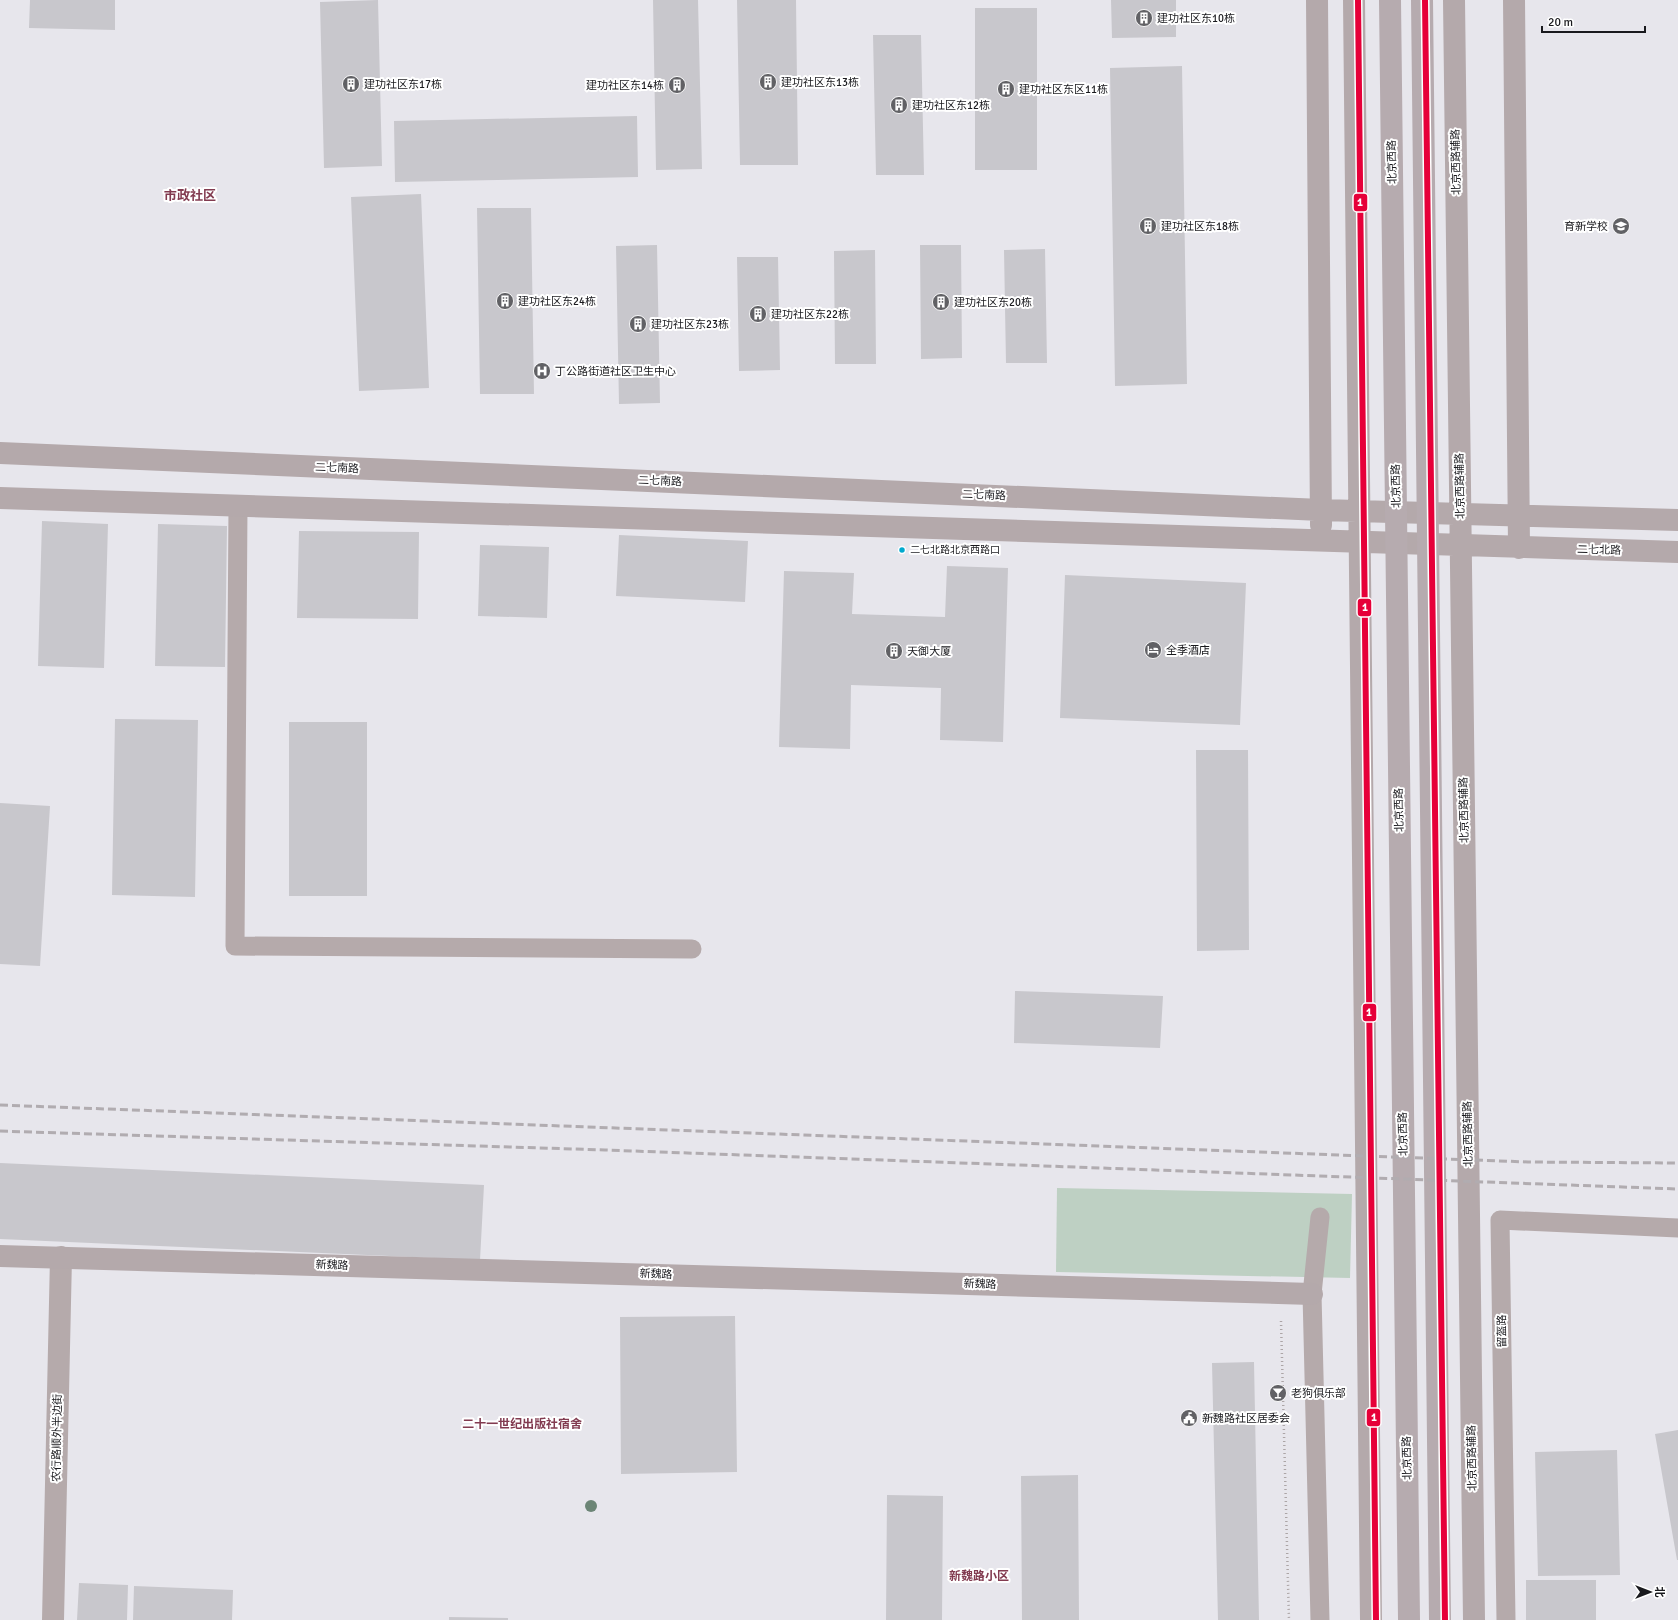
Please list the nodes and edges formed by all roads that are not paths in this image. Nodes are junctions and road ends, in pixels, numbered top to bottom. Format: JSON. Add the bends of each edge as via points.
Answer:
{"nodes":[{"id":1,"x":1318,"y":0,"type":"edge"},
{"id":2,"x":1354,"y":0,"type":"edge"},
{"id":3,"x":1390,"y":0,"type":"edge"},
{"id":4,"x":1422,"y":0,"type":"edge"},
{"id":5,"x":1454,"y":0,"type":"edge"},
{"id":6,"x":1514,"y":0,"type":"edge"},
{"id":7,"x":0,"y":453,"type":"edge"},
{"id":8,"x":0,"y":498,"type":"edge"},
{"id":9,"x":238,"y":506,"type":"junction"},
{"id":10,"x":1321,"y":510,"type":"junction"},
{"id":11,"x":1519,"y":517,"type":"junction"},
{"id":12,"x":1678,"y":520,"type":"edge"},
{"id":13,"x":1321,"y":541,"type":"junction"},
{"id":14,"x":1519,"y":548,"type":"junction"},
{"id":15,"x":1678,"y":552,"type":"edge"},
{"id":16,"x":692,"y":949,"type":"dead end"},
{"id":17,"x":1320,"y":1217,"type":"dead end"},
{"id":18,"x":1678,"y":1228,"type":"edge"},
{"id":19,"x":0,"y":1256,"type":"edge"},
{"id":20,"x":61,"y":1257,"type":"junction"},
{"id":21,"x":1312,"y":1294,"type":"junction"},
{"id":22,"x":54,"y":1620,"type":"edge"},
{"id":23,"x":1320,"y":1620,"type":"edge"},
{"id":24,"x":1371,"y":1620,"type":"edge"},
{"id":25,"x":1409,"y":1620,"type":"edge"},
{"id":26,"x":1440,"y":1620,"type":"edge"},
{"id":27,"x":1474,"y":1620,"type":"edge"},
{"id":28,"x":1506,"y":1620,"type":"edge"}],
"edges":[{"from":1,"to":10,"type":"main road"},
{"from":2,"to":24,"type":"main road"},
{"from":3,"to":25,"type":"main road","name":"北京西路"},
{"from":4,"to":26,"type":"main road"},
{"from":5,"to":27,"type":"main road","name":"北京西路辅路"},
{"from":6,"to":11,"type":"main road"},
{"from":7,"to":10,"type":"main road","name":"二七南路"},
{"from":8,"to":9,"type":"main road"},
{"from":9,"to":13,"type":"main road"},
{"from":9,"to":16,"type":"lane","via":[[235,946]]},
{"from":10,"to":11,"type":"main road","name":"二七南路"},
{"from":10,"to":13,"type":"main road"},
{"from":11,"to":12,"type":"main road"},
{"from":11,"to":14,"type":"main road"},
{"from":13,"to":14,"type":"main road","name":"二七北路"},
{"from":14,"to":15,"type":"main road","name":"二七北路"},
{"from":17,"to":21,"type":"lane"},
{"from":18,"to":28,"type":"lane","name":"留盔路","via":[[1500,1220]]},
{"from":19,"to":20,"type":"main road","name":"新魏路"},
{"from":20,"to":21,"type":"main road","name":"新魏路"},
{"from":20,"to":22,"type":"street","name":"农行路顺外半边街"},
{"from":21,"to":23,"type":"lane"}]}
